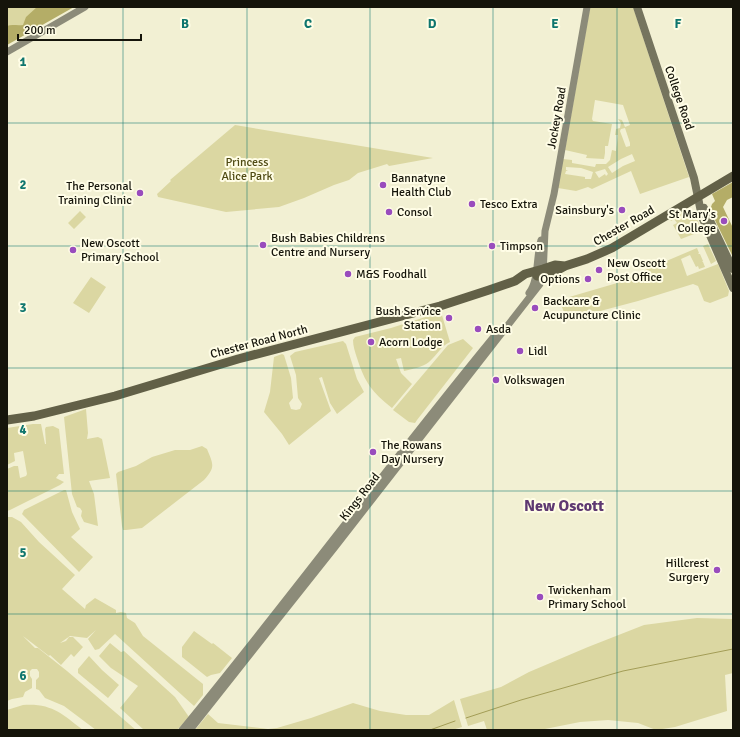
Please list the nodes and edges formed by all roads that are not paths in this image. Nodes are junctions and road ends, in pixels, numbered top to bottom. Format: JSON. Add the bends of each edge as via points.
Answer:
{"nodes":[{"id":1,"x":85,"y":7,"type":"edge"},
{"id":2,"x":587,"y":7,"type":"edge"},
{"id":3,"x":636,"y":7,"type":"edge"},
{"id":4,"x":7,"y":52,"type":"edge"},
{"id":5,"x":733,"y":176,"type":"edge"},
{"id":6,"x":698,"y":196,"type":"junction"},
{"id":7,"x":686,"y":204,"type":"junction"},
{"id":8,"x":702,"y":217,"type":"junction"},
{"id":9,"x":733,"y":270,"type":"edge"},
{"id":10,"x":539,"y":273,"type":"junction"},
{"id":11,"x":733,"y":288,"type":"edge"},
{"id":12,"x":7,"y":420,"type":"edge"},
{"id":13,"x":182,"y":730,"type":"edge"},
{"id":14,"x":190,"y":730,"type":"edge"}],
"edges":[{"from":1,"to":4,"type":"main road"},
{"from":2,"to":10,"type":"main road","name":"Jockey Road"},
{"from":3,"to":6,"type":"main road","name":"College Road"},
{"from":5,"to":6,"type":"highway","name":"Chester Road"},
{"from":6,"to":7,"type":"highway","name":"Chester Road"},
{"from":6,"to":8,"type":"main road","name":"College Road"},
{"from":6,"to":9,"type":"main road","name":"College Road"},
{"from":7,"to":8,"type":"main road","name":"College Road","via":[[692,205]]},
{"from":7,"to":10,"type":"highway","name":"Chester Road","via":[[600,254],[565,266],[555,265]]},
{"from":8,"to":11,"type":"main road","name":"College Road"},
{"from":10,"to":12,"type":"highway","name":"Chester Road North","via":[[525,274],[489,290],[440,306],[238,359],[115,396]]},
{"from":10,"to":13,"type":"main road","name":"Kings Road","via":[[527,295]]},
{"from":10,"to":14,"type":"main road","name":"Kings Road","via":[[538,288]]}]}
